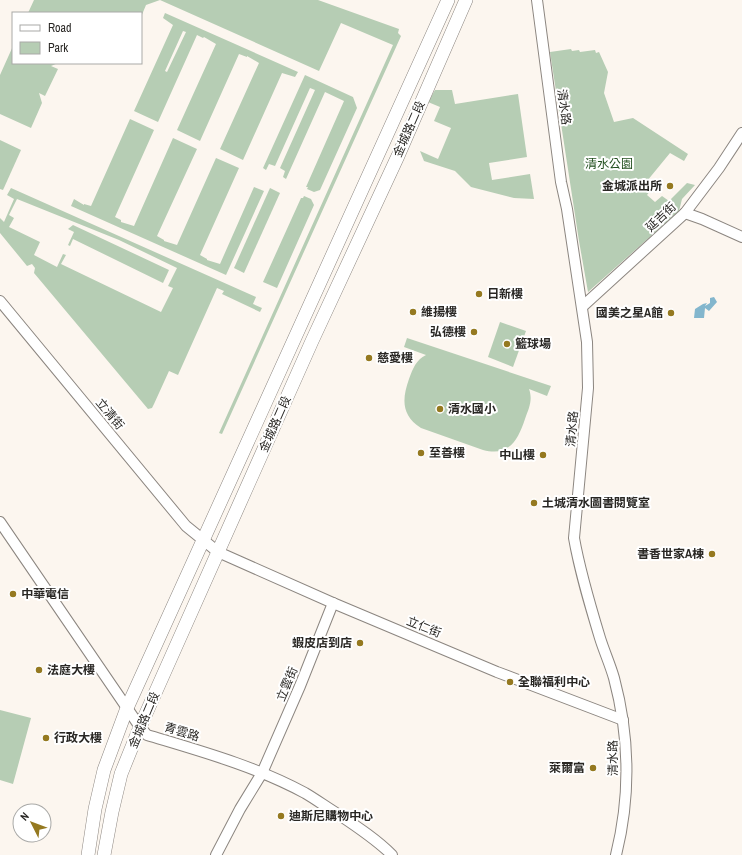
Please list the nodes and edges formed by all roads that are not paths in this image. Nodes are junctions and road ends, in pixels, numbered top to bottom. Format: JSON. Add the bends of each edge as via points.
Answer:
{"nodes":[{"id":1,"x":448,"y":0,"type":"edge"},
{"id":2,"x":466,"y":0,"type":"edge"},
{"id":3,"x":537,"y":0,"type":"edge"},
{"id":4,"x":742,"y":133,"type":"edge"},
{"id":5,"x":685,"y":213,"type":"junction"},
{"id":6,"x":742,"y":237,"type":"edge"},
{"id":7,"x":0,"y":301,"type":"edge"},
{"id":8,"x":583,"y":306,"type":"junction"},
{"id":9,"x":0,"y":522,"type":"edge"},
{"id":10,"x":203,"y":540,"type":"junction"},
{"id":11,"x":218,"y":552,"type":"junction"},
{"id":12,"x":333,"y":604,"type":"junction"},
{"id":13,"x":127,"y":708,"type":"junction"},
{"id":14,"x":623,"y":720,"type":"junction"},
{"id":15,"x":140,"y":727,"type":"junction"},
{"id":16,"x":262,"y":773,"type":"junction"},
{"id":17,"x":88,"y":855,"type":"edge"},
{"id":18,"x":104,"y":855,"type":"edge"},
{"id":19,"x":216,"y":855,"type":"edge"},
{"id":20,"x":392,"y":855,"type":"edge"},
{"id":21,"x":616,"y":855,"type":"edge"}],
"edges":[{"from":1,"to":10,"type":"main road","name":"金城路二段"},
{"from":2,"to":11,"type":"main road","name":"金城路二段"},
{"from":3,"to":8,"type":"street","name":"清水路","via":[[561,182]]},
{"from":4,"to":5,"type":"street","name":"延吉街"},
{"from":5,"to":6,"type":"street"},
{"from":5,"to":8,"type":"street","name":"延吉街"},
{"from":7,"to":10,"type":"street","name":"立清街","via":[[186,526]]},
{"from":8,"to":14,"type":"street","name":"清水路","via":[[588,388],[574,538],[600,638],[614,678]]},
{"from":9,"to":13,"type":"street","name":"青雲路"},
{"from":10,"to":11,"type":"street","name":"立清街"},
{"from":10,"to":13,"type":"main road","name":"金城路二段"},
{"from":11,"to":12,"type":"street","name":"立仁街"},
{"from":11,"to":15,"type":"main road","name":"金城路二段"},
{"from":12,"to":14,"type":"street","name":"立仁街","via":[[497,672]]},
{"from":12,"to":16,"type":"street","name":"立雲街"},
{"from":13,"to":15,"type":"street","name":"青雲路"},
{"from":13,"to":17,"type":"main road","name":"金城路二段","via":[[104,770]]},
{"from":14,"to":21,"type":"street","name":"清水路","via":[[627,756],[625,799]]},
{"from":15,"to":16,"type":"street","name":"青雲路","via":[[147,735],[225,758]]},
{"from":15,"to":18,"type":"main road","name":"金城路二段","via":[[121,774]]},
{"from":16,"to":19,"type":"street","name":"立雲街"},
{"from":16,"to":20,"type":"street","name":"青雲路","via":[[305,793],[356,826]]}]}
